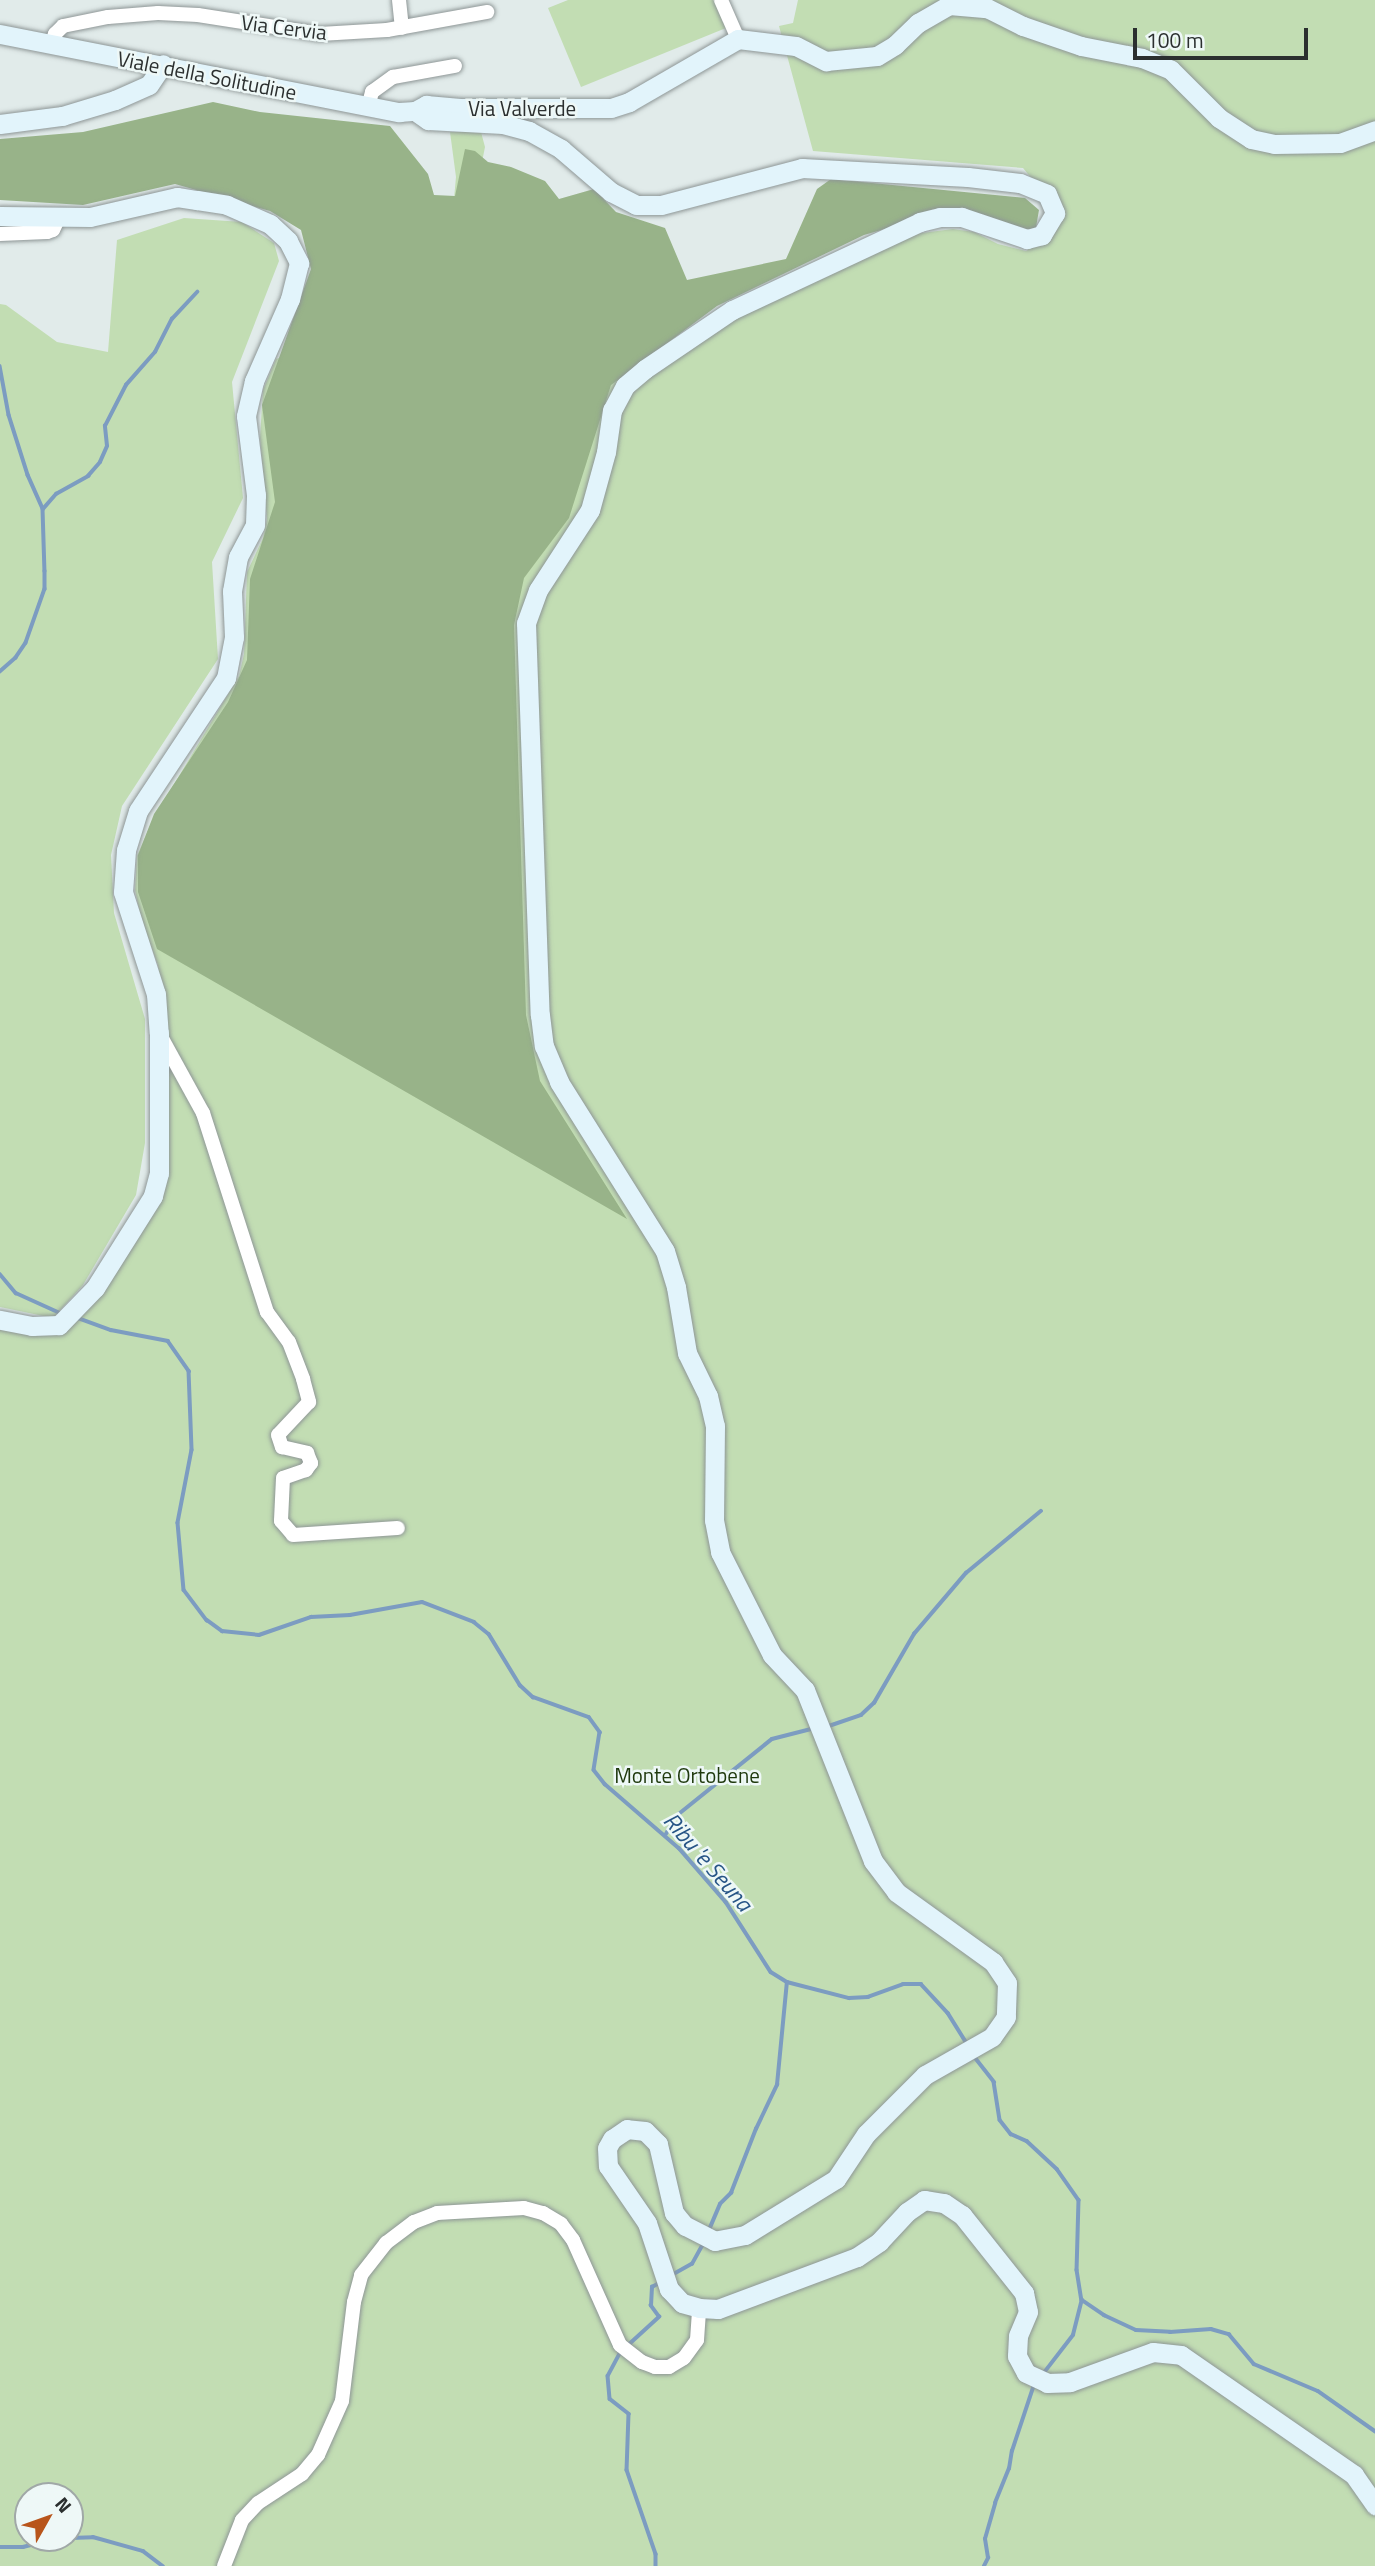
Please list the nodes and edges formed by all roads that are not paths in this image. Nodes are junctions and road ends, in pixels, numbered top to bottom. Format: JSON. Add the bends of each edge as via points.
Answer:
{"nodes":[{"id":1,"x":399,"y":0,"type":"edge"},
{"id":2,"x":721,"y":0,"type":"edge"},
{"id":3,"x":487,"y":12,"type":"dead end"},
{"id":4,"x":402,"y":27,"type":"junction"},
{"id":5,"x":0,"y":34,"type":"edge"},
{"id":6,"x":738,"y":39,"type":"junction"},
{"id":7,"x":51,"y":46,"type":"junction"},
{"id":8,"x":163,"y":64,"type":"junction"},
{"id":9,"x":455,"y":66,"type":"dead end"},
{"id":10,"x":368,"y":107,"type":"junction"},
{"id":11,"x":415,"y":111,"type":"junction"},
{"id":12,"x":0,"y":124,"type":"edge"},
{"id":13,"x":1375,"y":130,"type":"edge"},
{"id":14,"x":0,"y":216,"type":"edge"},
{"id":15,"x":59,"y":217,"type":"junction"},
{"id":16,"x":0,"y":234,"type":"edge"},
{"id":17,"x":159,"y":1033,"type":"junction"},
{"id":18,"x":0,"y":1320,"type":"edge"},
{"id":19,"x":398,"y":1528,"type":"dead end"},
{"id":20,"x":699,"y":2308,"type":"junction"},
{"id":21,"x":1375,"y":2505,"type":"edge"},
{"id":22,"x":224,"y":2566,"type":"edge"}],
"edges":[{"from":1,"to":4,"type":"street"},
{"from":2,"to":6,"type":"street"},
{"from":3,"to":4,"type":"street","name":"Via Cervia"},
{"from":4,"to":7,"type":"street","name":"Via Cervia","via":[[320,34],[158,13],[63,26]]},
{"from":5,"to":7,"type":"street","name":"Viale della Solitudine"},
{"from":6,"to":11,"type":"street","name":"Via Valverde","via":[[611,108],[426,105]]},
{"from":6,"to":13,"type":"street","via":[[796,46],[826,61],[877,56],[949,5],[987,8],[1081,46],[1142,58],[1171,70],[1219,118],[1251,139],[1274,144],[1340,144]]},
{"from":7,"to":8,"type":"street","name":"Viale della Solitudine"},
{"from":8,"to":10,"type":"street","name":"Viale della Solitudine"},
{"from":8,"to":12,"type":"street","via":[[149,85],[115,100],[62,116]]},
{"from":9,"to":10,"type":"street","via":[[393,77],[372,92]]},
{"from":10,"to":11,"type":"street","name":"Viale della Solitudine"},
{"from":11,"to":20,"type":"street","via":[[428,120],[503,124],[528,131],[561,149],[611,192],[636,205],[661,205],[802,168],[1020,183],[1047,194],[1055,213],[1042,234],[1027,239],[962,217],[920,222],[732,310],[645,369],[625,386],[612,410],[590,510],[538,590],[526,623],[544,1046],[559,1082],[665,1251],[687,1353],[708,1396],[715,1426],[714,1520],[720,1552],[772,1655],[805,1690],[873,1861],[896,1892],[993,1962],[1007,1983],[1006,2017],[992,2037],[925,2075],[866,2134],[836,2179],[745,2235],[708,2239],[685,2226],[674,2213],[653,2137],[636,2129],[618,2133],[607,2148],[608,2166],[647,2222],[666,2281],[682,2303]]},
{"from":14,"to":15,"type":"street"},
{"from":15,"to":16,"type":"street","via":[[47,232]]},
{"from":15,"to":17,"type":"street","via":[[90,217],[177,197],[217,203],[270,223],[288,241],[299,263],[290,299],[254,381],[246,416],[255,525],[238,557],[232,591],[234,637],[226,678],[138,811],[126,850],[123,892],[156,994]]},
{"from":17,"to":18,"type":"street","via":[[159,1173],[153,1196],[95,1288],[59,1325]]},
{"from":17,"to":19,"type":"street","via":[[202,1113],[267,1312],[289,1342],[309,1402],[278,1435],[282,1447],[307,1453],[311,1463],[306,1470],[283,1478],[281,1521],[293,1535]]},
{"from":20,"to":21,"type":"street","via":[[718,2309],[857,2257],[924,2200],[944,2203],[962,2215],[1024,2293],[1028,2312],[1018,2336],[1017,2356],[1026,2373],[1047,2383],[1070,2382],[1153,2352],[1181,2355],[1354,2474]]},
{"from":20,"to":22,"type":"street","via":[[697,2340],[684,2358],[669,2367],[656,2367],[625,2350],[573,2240],[561,2224],[543,2213],[524,2208],[438,2213],[414,2222],[386,2243],[361,2275],[342,2401],[318,2455],[302,2474],[258,2503],[242,2521]]}]}
